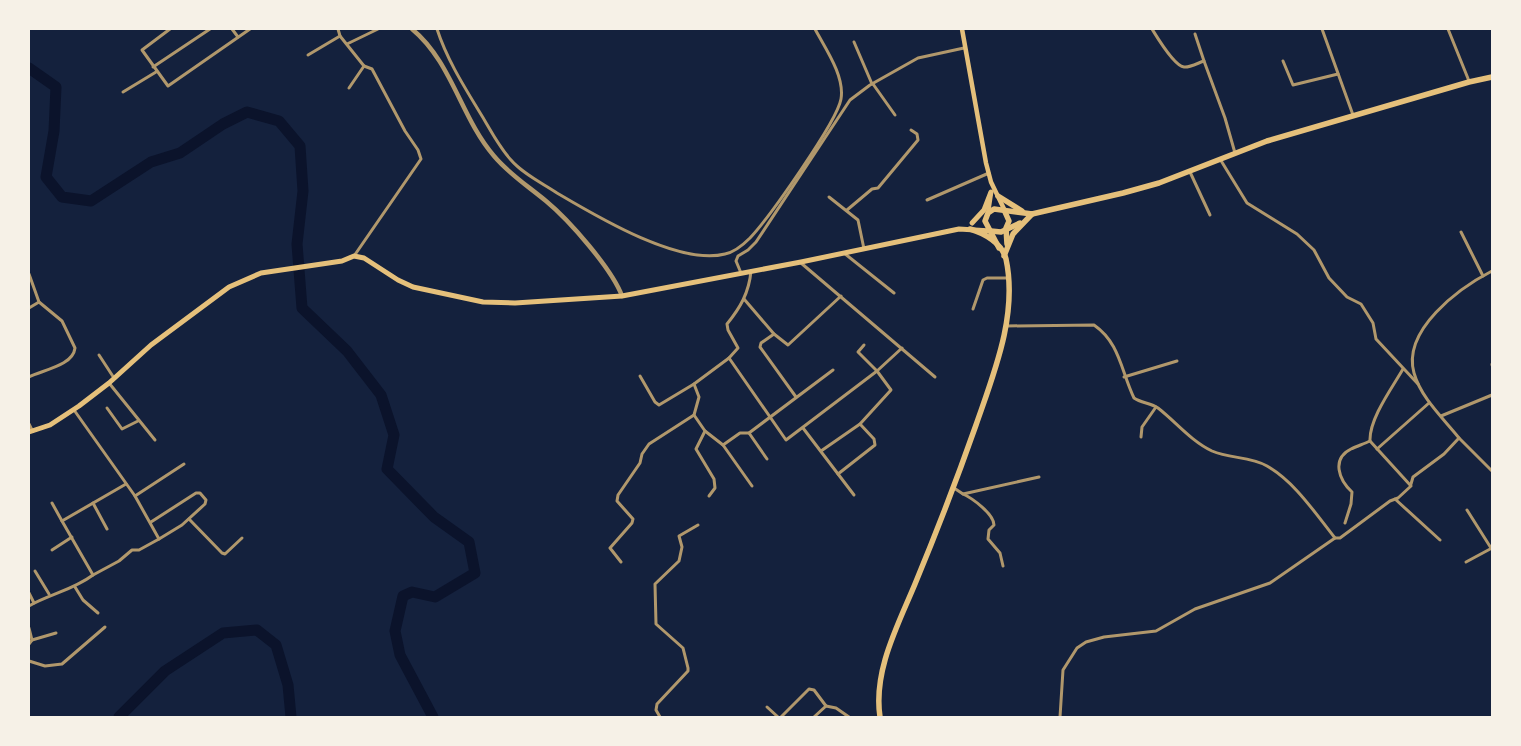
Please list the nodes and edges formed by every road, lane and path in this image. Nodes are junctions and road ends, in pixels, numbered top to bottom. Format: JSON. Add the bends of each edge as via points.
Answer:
{"nodes":[{"id":1,"x":170,"y":29,"type":"edge"},
{"id":2,"x":210,"y":29,"type":"edge"},
{"id":3,"x":232,"y":29,"type":"edge"},
{"id":4,"x":250,"y":29,"type":"edge"},
{"id":5,"x":338,"y":29,"type":"edge"},
{"id":6,"x":378,"y":29,"type":"edge"},
{"id":7,"x":412,"y":29,"type":"edge"},
{"id":8,"x":437,"y":29,"type":"edge"},
{"id":9,"x":815,"y":29,"type":"edge"},
{"id":10,"x":962,"y":29,"type":"edge"},
{"id":11,"x":1152,"y":29,"type":"edge"},
{"id":12,"x":1322,"y":29,"type":"edge"},
{"id":13,"x":1448,"y":29,"type":"edge"},
{"id":14,"x":1195,"y":34,"type":"dead end"},
{"id":15,"x":340,"y":36,"type":"junction"},
{"id":16,"x":238,"y":37,"type":"junction"},
{"id":17,"x":854,"y":42,"type":"dead end"},
{"id":18,"x":347,"y":44,"type":"junction"},
{"id":19,"x":964,"y":48,"type":"junction"},
{"id":20,"x":308,"y":55,"type":"dead end"},
{"id":21,"x":1204,"y":61,"type":"junction"},
{"id":22,"x":1283,"y":61,"type":"dead end"},
{"id":23,"x":364,"y":66,"type":"junction"},
{"id":24,"x":152,"y":67,"type":"junction"},
{"id":25,"x":156,"y":72,"type":"junction"},
{"id":26,"x":1338,"y":74,"type":"junction"},
{"id":27,"x":1492,"y":77,"type":"edge"},
{"id":28,"x":1469,"y":82,"type":"junction"},
{"id":29,"x":872,"y":84,"type":"junction"},
{"id":30,"x":349,"y":88,"type":"dead end"},
{"id":31,"x":123,"y":92,"type":"dead end"},
{"id":32,"x":895,"y":115,"type":"dead end"},
{"id":33,"x":1354,"y":116,"type":"junction"},
{"id":34,"x":911,"y":130,"type":"dead end"},
{"id":35,"x":1235,"y":153,"type":"junction"},
{"id":36,"x":1220,"y":159,"type":"junction"},
{"id":37,"x":1190,"y":172,"type":"junction"},
{"id":38,"x":989,"y":173,"type":"junction"},
{"id":39,"x":991,"y":182,"type":"junction"},
{"id":40,"x":991,"y":192,"type":"junction"},
{"id":41,"x":998,"y":196,"type":"junction"},
{"id":42,"x":829,"y":197,"type":"dead end"},
{"id":43,"x":927,"y":200,"type":"dead end"},
{"id":44,"x":847,"y":210,"type":"junction"},
{"id":45,"x":1005,"y":212,"type":"junction"},
{"id":46,"x":1023,"y":212,"type":"junction"},
{"id":47,"x":988,"y":213,"type":"junction"},
{"id":48,"x":1032,"y":214,"type":"junction"},
{"id":49,"x":1210,"y":215,"type":"dead end"},
{"id":50,"x":1025,"y":221,"type":"junction"},
{"id":51,"x":971,"y":226,"type":"junction"},
{"id":52,"x":1006,"y":228,"type":"junction"},
{"id":53,"x":991,"y":231,"type":"junction"},
{"id":54,"x":1460,"y":232,"type":"dead end"},
{"id":55,"x":1007,"y":246,"type":"junction"},
{"id":56,"x":999,"y":248,"type":"junction"},
{"id":57,"x":864,"y":249,"type":"junction"},
{"id":58,"x":843,"y":253,"type":"junction"},
{"id":59,"x":354,"y":256,"type":"junction"},
{"id":60,"x":1004,"y":256,"type":"junction"},
{"id":61,"x":801,"y":262,"type":"junction"},
{"id":62,"x":1492,"y":271,"type":"edge"},
{"id":63,"x":751,"y":272,"type":"junction"},
{"id":64,"x":741,"y":273,"type":"junction"},
{"id":65,"x":29,"y":274,"type":"edge"},
{"id":66,"x":1483,"y":276,"type":"junction"},
{"id":67,"x":1007,"y":278,"type":"junction"},
{"id":68,"x":894,"y":294,"type":"dead end"},
{"id":69,"x":622,"y":296,"type":"junction"},
{"id":70,"x":841,"y":296,"type":"junction"},
{"id":71,"x":744,"y":299,"type":"junction"},
{"id":72,"x":39,"y":302,"type":"junction"},
{"id":73,"x":29,"y":308,"type":"edge"},
{"id":74,"x":973,"y":309,"type":"dead end"},
{"id":75,"x":1006,"y":326,"type":"junction"},
{"id":76,"x":774,"y":334,"type":"junction"},
{"id":77,"x":864,"y":345,"type":"dead end"},
{"id":78,"x":902,"y":348,"type":"junction"},
{"id":79,"x":100,"y":355,"type":"dead end"},
{"id":80,"x":729,"y":358,"type":"junction"},
{"id":81,"x":1178,"y":360,"type":"dead end"},
{"id":82,"x":1403,"y":369,"type":"junction"},
{"id":83,"x":833,"y":370,"type":"dead end"},
{"id":84,"x":877,"y":371,"type":"junction"},
{"id":85,"x":640,"y":376,"type":"dead end"},
{"id":86,"x":29,"y":377,"type":"edge"},
{"id":87,"x":935,"y":377,"type":"dead end"},
{"id":88,"x":1124,"y":377,"type":"junction"},
{"id":89,"x":114,"y":378,"type":"junction"},
{"id":90,"x":109,"y":383,"type":"junction"},
{"id":91,"x":694,"y":384,"type":"junction"},
{"id":92,"x":1418,"y":384,"type":"junction"},
{"id":93,"x":1492,"y":395,"type":"edge"},
{"id":94,"x":796,"y":397,"type":"junction"},
{"id":95,"x":1429,"y":402,"type":"junction"},
{"id":96,"x":1156,"y":407,"type":"junction"},
{"id":97,"x":106,"y":408,"type":"dead end"},
{"id":98,"x":73,"y":410,"type":"junction"},
{"id":99,"x":694,"y":415,"type":"junction"},
{"id":100,"x":1441,"y":416,"type":"junction"},
{"id":101,"x":771,"y":417,"type":"junction"},
{"id":102,"x":138,"y":421,"type":"junction"},
{"id":103,"x":29,"y":424,"type":"edge"},
{"id":104,"x":860,"y":424,"type":"junction"},
{"id":105,"x":803,"y":428,"type":"junction"},
{"id":106,"x":705,"y":431,"type":"junction"},
{"id":107,"x":31,"y":432,"type":"edge"},
{"id":108,"x":748,"y":433,"type":"junction"},
{"id":109,"x":1141,"y":437,"type":"dead end"},
{"id":110,"x":1459,"y":438,"type":"junction"},
{"id":111,"x":155,"y":440,"type":"dead end"},
{"id":112,"x":1370,"y":441,"type":"junction"},
{"id":113,"x":723,"y":445,"type":"junction"},
{"id":114,"x":1377,"y":449,"type":"junction"},
{"id":115,"x":820,"y":451,"type":"junction"},
{"id":116,"x":767,"y":460,"type":"dead end"},
{"id":117,"x":184,"y":464,"type":"dead end"},
{"id":118,"x":1492,"y":471,"type":"edge"},
{"id":119,"x":838,"y":474,"type":"junction"},
{"id":120,"x":1039,"y":478,"type":"dead end"},
{"id":121,"x":126,"y":484,"type":"junction"},
{"id":122,"x":1411,"y":484,"type":"junction"},
{"id":123,"x":752,"y":486,"type":"dead end"},
{"id":124,"x":954,"y":488,"type":"junction"},
{"id":125,"x":963,"y":494,"type":"junction"},
{"id":126,"x":854,"y":495,"type":"dead end"},
{"id":127,"x":135,"y":496,"type":"junction"},
{"id":128,"x":709,"y":496,"type":"dead end"},
{"id":129,"x":1396,"y":499,"type":"junction"},
{"id":130,"x":52,"y":503,"type":"dead end"},
{"id":131,"x":93,"y":503,"type":"junction"},
{"id":132,"x":1467,"y":510,"type":"dead end"},
{"id":133,"x":189,"y":518,"type":"junction"},
{"id":134,"x":62,"y":521,"type":"junction"},
{"id":135,"x":151,"y":522,"type":"junction"},
{"id":136,"x":1344,"y":523,"type":"dead end"},
{"id":137,"x":698,"y":525,"type":"dead end"},
{"id":138,"x":107,"y":529,"type":"dead end"},
{"id":139,"x":72,"y":537,"type":"junction"},
{"id":140,"x":242,"y":538,"type":"dead end"},
{"id":141,"x":1335,"y":538,"type":"junction"},
{"id":142,"x":159,"y":539,"type":"junction"},
{"id":143,"x":1440,"y":540,"type":"dead end"},
{"id":144,"x":1492,"y":548,"type":"edge"},
{"id":145,"x":52,"y":550,"type":"dead end"},
{"id":146,"x":621,"y":562,"type":"dead end"},
{"id":147,"x":1466,"y":562,"type":"dead end"},
{"id":148,"x":1003,"y":566,"type":"dead end"},
{"id":149,"x":35,"y":571,"type":"dead end"},
{"id":150,"x":93,"y":575,"type":"junction"},
{"id":151,"x":75,"y":586,"type":"junction"},
{"id":152,"x":29,"y":593,"type":"edge"},
{"id":153,"x":49,"y":594,"type":"junction"},
{"id":154,"x":34,"y":602,"type":"junction"},
{"id":155,"x":29,"y":606,"type":"edge"},
{"id":156,"x":98,"y":613,"type":"dead end"},
{"id":157,"x":105,"y":627,"type":"dead end"},
{"id":158,"x":29,"y":628,"type":"edge"},
{"id":159,"x":56,"y":633,"type":"dead end"},
{"id":160,"x":32,"y":640,"type":"junction"},
{"id":161,"x":29,"y":644,"type":"edge"},
{"id":162,"x":29,"y":661,"type":"edge"},
{"id":163,"x":826,"y":706,"type":"junction"},
{"id":164,"x":767,"y":707,"type":"dead end"},
{"id":165,"x":660,"y":717,"type":"edge"},
{"id":166,"x":779,"y":717,"type":"edge"},
{"id":167,"x":814,"y":717,"type":"edge"},
{"id":168,"x":849,"y":717,"type":"edge"},
{"id":169,"x":880,"y":717,"type":"edge"},
{"id":170,"x":1060,"y":717,"type":"edge"}],
"edges":[{"from":1,"to":24,"type":"street","via":[[142,47]]},
{"from":2,"to":24,"type":"street"},
{"from":3,"to":16,"type":"street"},
{"from":4,"to":16,"type":"street"},
{"from":5,"to":15,"type":"street"},
{"from":6,"to":18,"type":"street"},
{"from":7,"to":69,"type":"street","via":[[438,59],[478,134],[494,156],[520,182],[558,211],[612,276]]},
{"from":8,"to":9,"type":"street","via":[[458,77],[512,161],[534,179],[610,225],[672,248],[709,256],[734,251],[750,238],[837,111],[841,91]]},
{"from":10,"to":19,"type":"main road"},
{"from":11,"to":21,"type":"street","via":[[1165,49],[1183,67]]},
{"from":12,"to":26,"type":"street"},
{"from":13,"to":28,"type":"street"},
{"from":14,"to":21,"type":"street"},
{"from":15,"to":18,"type":"street"},
{"from":15,"to":20,"type":"street"},
{"from":16,"to":25,"type":"street","via":[[170,86]]},
{"from":17,"to":29,"type":"street"},
{"from":18,"to":23,"type":"street"},
{"from":19,"to":29,"type":"street","via":[[918,58]]},
{"from":19,"to":38,"type":"main road"},
{"from":21,"to":35,"type":"street"},
{"from":22,"to":26,"type":"street","via":[[1293,85]]},
{"from":23,"to":30,"type":"street"},
{"from":23,"to":59,"type":"street","via":[[372,69],[420,158]]},
{"from":24,"to":25,"type":"street"},
{"from":25,"to":31,"type":"street"},
{"from":26,"to":33,"type":"street"},
{"from":27,"to":28,"type":"highway"},
{"from":28,"to":33,"type":"highway"},
{"from":29,"to":32,"type":"street"},
{"from":29,"to":64,"type":"street","via":[[848,102],[756,242],[738,256],[736,261]]},
{"from":33,"to":35,"type":"highway"},
{"from":34,"to":44,"type":"street","via":[[917,134],[918,140],[901,164],[878,188],[872,189]]},
{"from":35,"to":36,"type":"highway"},
{"from":36,"to":37,"type":"highway"},
{"from":36,"to":82,"type":"street","via":[[1247,202],[1297,234],[1314,250],[1329,278],[1347,297],[1361,304],[1373,323],[1376,338]]},
{"from":37,"to":48,"type":"highway","via":[[1123,193]]},
{"from":37,"to":49,"type":"street"},
{"from":38,"to":39,"type":"main road"},
{"from":38,"to":43,"type":"street"},
{"from":39,"to":40,"type":"main road"},
{"from":39,"to":41,"type":"main road"},
{"from":40,"to":47,"type":"main road"},
{"from":40,"to":51,"type":"main road","via":[[984,210]]},
{"from":41,"to":45,"type":"main road"},
{"from":41,"to":46,"type":"highway"},
{"from":42,"to":44,"type":"street"},
{"from":44,"to":57,"type":"street","via":[[858,220]]},
{"from":45,"to":46,"type":"highway"},
{"from":45,"to":47,"type":"highway","via":[[994,209]]},
{"from":45,"to":52,"type":"highway","via":[[1009,221]]},
{"from":46,"to":48,"type":"highway"},
{"from":47,"to":51,"type":"main road"},
{"from":47,"to":53,"type":"highway","via":[[985,221]]},
{"from":48,"to":50,"type":"highway"},
{"from":50,"to":52,"type":"highway"},
{"from":50,"to":55,"type":"highway"},
{"from":51,"to":53,"type":"main road"},
{"from":51,"to":56,"type":"highway"},
{"from":51,"to":57,"type":"main road"},
{"from":52,"to":53,"type":"highway","via":[[1001,232]]},
{"from":52,"to":55,"type":"highway"},
{"from":53,"to":56,"type":"highway"},
{"from":54,"to":66,"type":"street"},
{"from":55,"to":60,"type":"highway"},
{"from":56,"to":60,"type":"highway"},
{"from":57,"to":58,"type":"main road"},
{"from":58,"to":61,"type":"main road"},
{"from":58,"to":68,"type":"street"},
{"from":59,"to":69,"type":"main road","via":[[370,260],[413,287],[483,302]]},
{"from":59,"to":89,"type":"main road","via":[[342,261],[261,273],[229,287],[151,345]]},
{"from":60,"to":67,"type":"highway"},
{"from":61,"to":63,"type":"main road"},
{"from":61,"to":70,"type":"street"},
{"from":62,"to":66,"type":"street"},
{"from":63,"to":64,"type":"main road"},
{"from":63,"to":71,"type":"street"},
{"from":64,"to":69,"type":"main road"},
{"from":65,"to":72,"type":"street"},
{"from":66,"to":92,"type":"street","via":[[1466,287],[1419,333],[1414,342],[1413,371]]},
{"from":67,"to":74,"type":"street","via":[[983,280]]},
{"from":67,"to":75,"type":"highway"},
{"from":70,"to":76,"type":"street","via":[[788,346]]},
{"from":70,"to":78,"type":"street"},
{"from":71,"to":76,"type":"street"},
{"from":71,"to":80,"type":"street","via":[[727,324],[738,348]]},
{"from":72,"to":73,"type":"street"},
{"from":72,"to":86,"type":"street","via":[[62,321],[75,352],[66,360]]},
{"from":75,"to":88,"type":"street","via":[[1094,325],[1113,343]]},
{"from":75,"to":124,"type":"highway","via":[[994,373]]},
{"from":76,"to":94,"type":"street","via":[[760,347]]},
{"from":77,"to":84,"type":"street","via":[[858,352]]},
{"from":78,"to":84,"type":"street"},
{"from":78,"to":87,"type":"street"},
{"from":79,"to":89,"type":"street"},
{"from":80,"to":91,"type":"street"},
{"from":80,"to":101,"type":"street"},
{"from":81,"to":88,"type":"street"},
{"from":82,"to":92,"type":"street"},
{"from":82,"to":112,"type":"street","via":[[1380,410]]},
{"from":83,"to":94,"type":"street"},
{"from":84,"to":104,"type":"street","via":[[891,390]]},
{"from":84,"to":105,"type":"street"},
{"from":85,"to":91,"type":"street","via":[[659,405]]},
{"from":88,"to":96,"type":"street","via":[[1134,398]]},
{"from":89,"to":90,"type":"main road"},
{"from":90,"to":98,"type":"main road"},
{"from":90,"to":102,"type":"street"},
{"from":91,"to":99,"type":"street","via":[[699,397]]},
{"from":92,"to":95,"type":"street"},
{"from":93,"to":100,"type":"street"},
{"from":94,"to":101,"type":"street"},
{"from":95,"to":100,"type":"street"},
{"from":95,"to":114,"type":"street"},
{"from":96,"to":109,"type":"street","via":[[1142,427]]},
{"from":96,"to":141,"type":"street","via":[[1212,450],[1229,457],[1252,459],[1286,479]]},
{"from":97,"to":102,"type":"street","via":[[122,429]]},
{"from":98,"to":107,"type":"main road"},
{"from":98,"to":121,"type":"street"},
{"from":99,"to":106,"type":"street"},
{"from":99,"to":146,"type":"street","via":[[649,444],[616,498],[633,519],[611,546]]},
{"from":100,"to":110,"type":"street"},
{"from":101,"to":105,"type":"street","via":[[786,440]]},
{"from":101,"to":108,"type":"street"},
{"from":102,"to":111,"type":"street"},
{"from":103,"to":107,"type":"street"},
{"from":104,"to":115,"type":"street"},
{"from":104,"to":119,"type":"street","via":[[874,439],[875,445]]},
{"from":105,"to":115,"type":"street"},
{"from":106,"to":113,"type":"street"},
{"from":106,"to":128,"type":"street","via":[[696,449],[714,479],[715,488]]},
{"from":108,"to":113,"type":"street","via":[[740,433]]},
{"from":108,"to":116,"type":"street"},
{"from":110,"to":118,"type":"street"},
{"from":110,"to":122,"type":"street","via":[[1444,454],[1413,477]]},
{"from":112,"to":114,"type":"street"},
{"from":112,"to":136,"type":"street","via":[[1352,448],[1340,463],[1339,474],[1352,492]]},
{"from":113,"to":123,"type":"street"},
{"from":114,"to":122,"type":"street"},
{"from":115,"to":119,"type":"street"},
{"from":117,"to":127,"type":"street"},
{"from":119,"to":126,"type":"street"},
{"from":120,"to":125,"type":"street"},
{"from":121,"to":127,"type":"street"},
{"from":121,"to":131,"type":"street"},
{"from":122,"to":129,"type":"street"},
{"from":124,"to":125,"type":"street"},
{"from":124,"to":169,"type":"highway","via":[[892,638],[879,690]]},
{"from":125,"to":148,"type":"street","via":[[993,517],[994,525],[989,530],[988,539],[1000,553]]},
{"from":127,"to":135,"type":"street"},
{"from":129,"to":141,"type":"street","via":[[1390,500],[1340,538]]},
{"from":129,"to":143,"type":"street"},
{"from":130,"to":134,"type":"street"},
{"from":131,"to":134,"type":"street"},
{"from":131,"to":138,"type":"street"},
{"from":132,"to":144,"type":"street"},
{"from":133,"to":135,"type":"street","via":[[206,503],[199,492]]},
{"from":133,"to":140,"type":"street","via":[[222,553],[225,554]]},
{"from":133,"to":142,"type":"street"},
{"from":134,"to":139,"type":"street"},
{"from":135,"to":142,"type":"street"},
{"from":137,"to":165,"type":"street","via":[[679,536],[682,555],[679,561],[655,584],[656,624],[683,648],[688,668],[657,704]]},
{"from":139,"to":145,"type":"street"},
{"from":139,"to":150,"type":"street"},
{"from":141,"to":170,"type":"street","via":[[1270,583],[1195,609],[1156,630],[1086,642],[1077,648],[1063,670]]},
{"from":142,"to":150,"type":"street","via":[[139,550],[132,550]]},
{"from":144,"to":147,"type":"street"},
{"from":149,"to":153,"type":"street"},
{"from":150,"to":151,"type":"street"},
{"from":151,"to":153,"type":"street","via":[[61,593]]},
{"from":151,"to":156,"type":"street","via":[[83,600]]},
{"from":152,"to":154,"type":"street"},
{"from":153,"to":154,"type":"street"},
{"from":154,"to":155,"type":"street"},
{"from":157,"to":162,"type":"street","via":[[62,664],[45,666]]},
{"from":158,"to":160,"type":"street"},
{"from":159,"to":160,"type":"street"},
{"from":160,"to":161,"type":"street"},
{"from":163,"to":166,"type":"street","via":[[814,690],[809,689]]},
{"from":163,"to":167,"type":"street"},
{"from":163,"to":168,"type":"street","via":[[836,708]]},
{"from":164,"to":166,"type":"street"}]}
